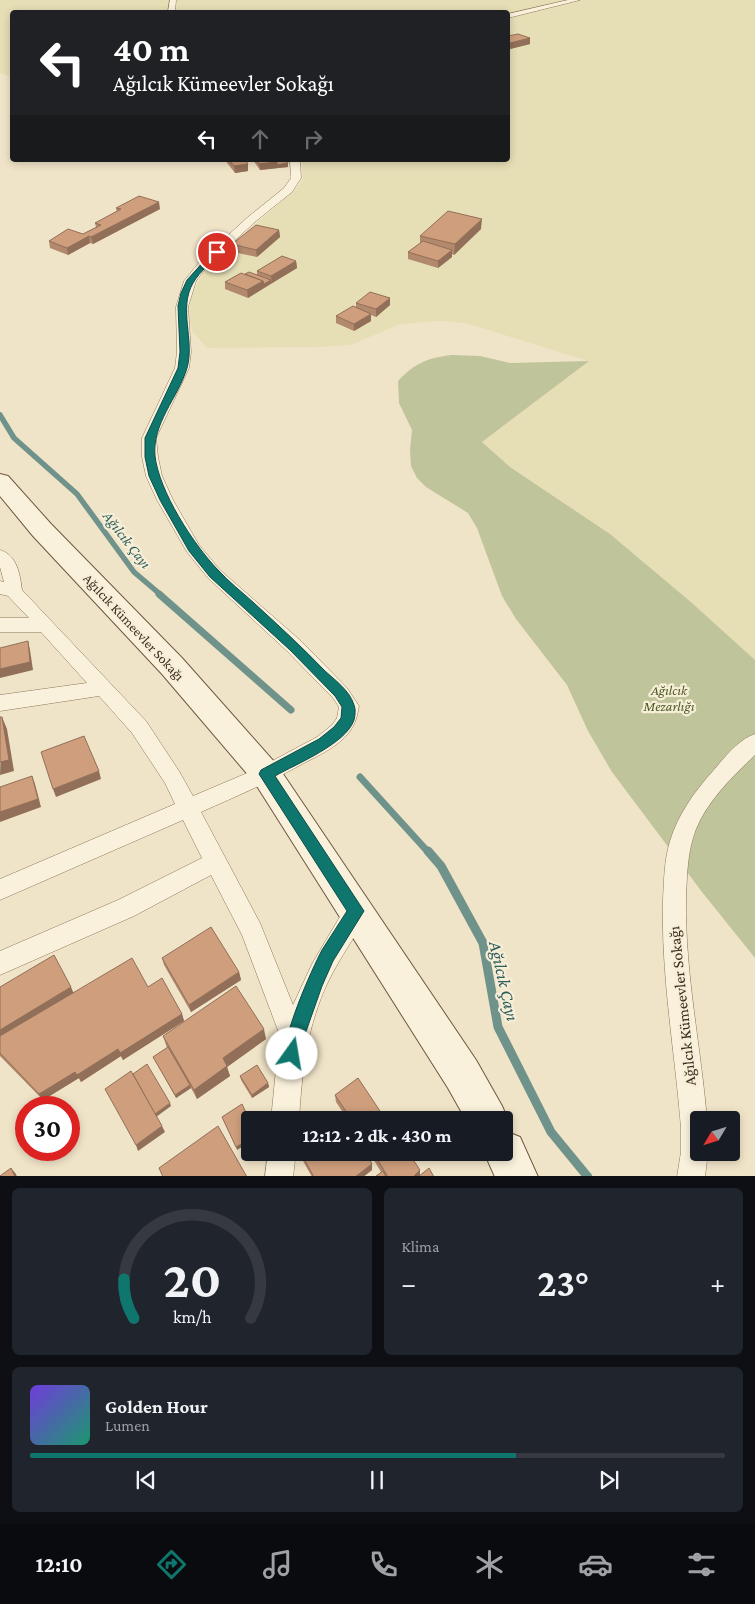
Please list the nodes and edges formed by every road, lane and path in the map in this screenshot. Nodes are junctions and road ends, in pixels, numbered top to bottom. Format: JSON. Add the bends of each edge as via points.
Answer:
{"nodes":[{"id":1,"x":577,"y":0,"type":"edge"},
{"id":2,"x":510,"y":16,"type":"edge"},
{"id":3,"x":294,"y":162,"type":"edge"},
{"id":4,"x":0,"y":481,"type":"edge"},
{"id":5,"x":0,"y":556,"type":"edge"},
{"id":6,"x":7,"y":590,"type":"edge"},
{"id":7,"x":0,"y":625,"type":"edge"},
{"id":8,"x":45,"y":625,"type":"junction"},
{"id":9,"x":102,"y":688,"type":"junction"},
{"id":10,"x":0,"y":703,"type":"edge"},
{"id":11,"x":755,"y":742,"type":"edge"},
{"id":12,"x":266,"y":774,"type":"junction"},
{"id":13,"x":188,"y":808,"type":"junction"},
{"id":14,"x":216,"y":862,"type":"junction"},
{"id":15,"x":0,"y":890,"type":"edge"},
{"id":16,"x":356,"y":911,"type":"junction"},
{"id":17,"x":0,"y":963,"type":"edge"},
{"id":18,"x":294,"y":1040,"type":"junction"},
{"id":19,"x":286,"y":1111,"type":"edge"},
{"id":20,"x":483,"y":1111,"type":"edge"},
{"id":21,"x":281,"y":1161,"type":"edge"},
{"id":22,"x":510,"y":1161,"type":"edge"},
{"id":23,"x":279,"y":1176,"type":"edge"},
{"id":24,"x":517,"y":1176,"type":"edge"},
{"id":25,"x":692,"y":1176,"type":"edge"}],
"edges":[{"from":1,"to":2,"type":"street"},
{"from":3,"to":12,"type":"street","via":[[296,178],[288,190],[205,262],[190,281],[182,306],[182,368],[150,438],[154,476],[193,548],[214,574],[294,646],[349,706],[347,720],[339,731],[324,743]]},
{"from":4,"to":12,"type":"main road","name":"Ağılcık Kümeevler Sokağı","via":[[172,666]]},
{"from":5,"to":6,"type":"street","via":[[10,568]]},
{"from":6,"to":8,"type":"street"},
{"from":7,"to":8,"type":"street"},
{"from":8,"to":9,"type":"street"},
{"from":9,"to":10,"type":"street"},
{"from":9,"to":13,"type":"street","via":[[139,727]]},
{"from":11,"to":25,"type":"street","name":"Ağılcık Kümeevler Sokağı","via":[[734,761],[698,808],[681,841],[676,867],[675,962],[694,1127]]},
{"from":12,"to":13,"type":"street"},
{"from":12,"to":16,"type":"main road","name":"Ağılcık Kümeevler Sokağı"},
{"from":13,"to":14,"type":"street"},
{"from":13,"to":15,"type":"street"},
{"from":14,"to":17,"type":"street","via":[[126,908]]},
{"from":14,"to":18,"type":"street","via":[[252,931]]},
{"from":16,"to":18,"type":"street","via":[[314,983]]},
{"from":16,"to":20,"type":"main road","name":"Ağılcık Kümeevler Sokağı"},
{"from":18,"to":19,"type":"street"},
{"from":21,"to":23,"type":"street"},
{"from":22,"to":24,"type":"main road"}]}
